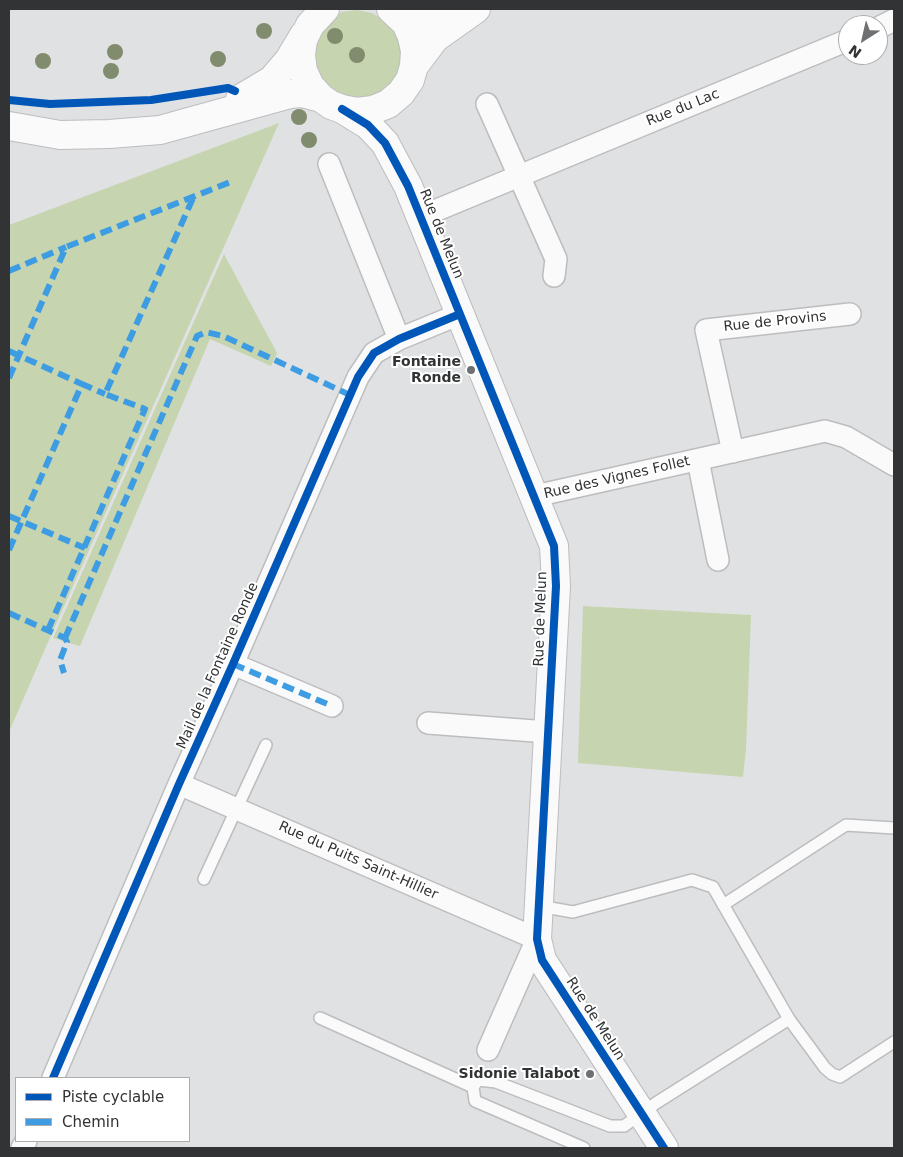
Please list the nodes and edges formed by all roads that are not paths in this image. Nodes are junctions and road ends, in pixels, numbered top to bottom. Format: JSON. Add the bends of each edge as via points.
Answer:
{"nodes":[{"id":1,"x":393,"y":10,"type":"edge"},
{"id":2,"x":474,"y":10,"type":"edge"},
{"id":3,"x":317,"y":17,"type":"edge"},
{"id":4,"x":838,"y":44,"type":"edge"},
{"id":5,"x":412,"y":73,"type":"junction"},
{"id":6,"x":331,"y":104,"type":"junction"},
{"id":7,"x":487,"y":104,"type":"dead end"},
{"id":8,"x":9,"y":126,"type":"edge"},
{"id":9,"x":160,"y":130,"type":"junction"},
{"id":10,"x":329,"y":164,"type":"dead end"},
{"id":11,"x":519,"y":176,"type":"junction"},
{"id":12,"x":408,"y":186,"type":"junction"},
{"id":13,"x":420,"y":217,"type":"junction"},
{"id":14,"x":554,"y":276,"type":"dead end"},
{"id":15,"x":460,"y":314,"type":"junction"},
{"id":16,"x":850,"y":314,"type":"dead end"},
{"id":17,"x":399,"y":339,"type":"junction"},
{"id":18,"x":733,"y":452,"type":"junction"},
{"id":19,"x":698,"y":460,"type":"junction"},
{"id":20,"x":894,"y":465,"type":"edge"},
{"id":21,"x":535,"y":496,"type":"junction"},
{"id":22,"x":718,"y":560,"type":"dead end"},
{"id":23,"x":233,"y":664,"type":"junction"},
{"id":24,"x":332,"y":706,"type":"dead end"},
{"id":25,"x":428,"y":723,"type":"dead end"},
{"id":26,"x":548,"y":732,"type":"junction"},
{"id":27,"x":266,"y":745,"type":"dead end"},
{"id":28,"x":179,"y":784,"type":"junction"},
{"id":29,"x":237,"y":808,"type":"junction"},
{"id":30,"x":894,"y":828,"type":"edge"},
{"id":31,"x":204,"y":879,"type":"dead end"},
{"id":32,"x":723,"y":905,"type":"junction"},
{"id":33,"x":538,"y":906,"type":"junction"},
{"id":34,"x":537,"y":939,"type":"junction"},
{"id":35,"x":320,"y":1018,"type":"dead end"},
{"id":36,"x":789,"y":1020,"type":"junction"},
{"id":37,"x":894,"y":1042,"type":"edge"},
{"id":38,"x":488,"y":1050,"type":"dead end"},
{"id":39,"x":53,"y":1077,"type":"edge"},
{"id":40,"x":472,"y":1087,"type":"junction"},
{"id":41,"x":640,"y":1114,"type":"junction"},
{"id":42,"x":658,"y":1144,"type":"edge"},
{"id":43,"x":584,"y":1148,"type":"edge"}],
"edges":[{"from":1,"to":2,"type":"street","via":[[420,16]]},
{"from":1,"to":5,"type":"street","via":[[406,24],[412,37],[415,51]]},
{"from":2,"to":5,"type":"street","via":[[436,38]]},
{"from":3,"to":6,"type":"street","via":[[303,40],[302,63],[310,86]]},
{"from":3,"to":9,"type":"street","via":[[272,80],[249,95]]},
{"from":4,"to":11,"type":"street","name":"Rue du Lac"},
{"from":5,"to":6,"type":"street","via":[[400,94],[373,110],[358,112]]},
{"from":5,"to":12,"type":"street","name":"Rue de Melun","via":[[396,121]]},
{"from":6,"to":9,"type":"street","via":[[302,93],[290,94]]},
{"from":6,"to":12,"type":"street","name":"Rue de Melun","via":[[368,125],[385,142]]},
{"from":7,"to":11,"type":"street"},
{"from":8,"to":9,"type":"street","via":[[60,134]]},
{"from":10,"to":17,"type":"street"},
{"from":11,"to":13,"type":"street","name":"Rue du Lac"},
{"from":11,"to":14,"type":"street","via":[[556,259]]},
{"from":12,"to":13,"type":"street","name":"Rue de Melun"},
{"from":13,"to":15,"type":"street","name":"Rue de Melun"},
{"from":15,"to":17,"type":"street","name":"Mail de la Fontaine Ronde"},
{"from":15,"to":21,"type":"street","name":"Rue de Melun"},
{"from":16,"to":18,"type":"street","name":"Rue de Provins","via":[[706,330]]},
{"from":17,"to":23,"type":"street","name":"Mail de la Fontaine Ronde","via":[[374,353],[358,377]]},
{"from":18,"to":19,"type":"street","name":"Rue des Vignes Follet"},
{"from":18,"to":20,"type":"street","name":"Rue des Vignes Follet","via":[[825,431],[846,437]]},
{"from":19,"to":21,"type":"street","name":"Rue des Vignes Follet"},
{"from":19,"to":22,"type":"street","name":"Rue des Vignes Follet"},
{"from":21,"to":26,"type":"street","name":"Rue de Melun","via":[[554,546],[556,586]]},
{"from":23,"to":24,"type":"street"},
{"from":23,"to":28,"type":"street","name":"Mail de la Fontaine Ronde"},
{"from":25,"to":26,"type":"street"},
{"from":26,"to":33,"type":"street","name":"Rue de Melun"},
{"from":27,"to":29,"type":"lane"},
{"from":28,"to":29,"type":"street","name":"Rue du Puits Saint-Hillier"},
{"from":28,"to":39,"type":"street","name":"Mail de la Fontaine Ronde"},
{"from":29,"to":31,"type":"lane"},
{"from":29,"to":34,"type":"street","name":"Rue du Puits Saint-Hillier"},
{"from":30,"to":32,"type":"lane","via":[[846,825]]},
{"from":32,"to":33,"type":"lane","via":[[713,887],[692,880],[573,912]]},
{"from":32,"to":36,"type":"lane"},
{"from":33,"to":34,"type":"street","name":"Rue de Melun"},
{"from":34,"to":38,"type":"street"},
{"from":34,"to":41,"type":"street","name":"Rue de Melun","via":[[542,960]]},
{"from":35,"to":40,"type":"lane"},
{"from":36,"to":37,"type":"lane","via":[[825,1068],[840,1077]]},
{"from":36,"to":41,"type":"lane"},
{"from":40,"to":41,"type":"lane","via":[[478,1080],[496,1082],[610,1126],[624,1126]]},
{"from":40,"to":43,"type":"lane","via":[[475,1100]]},
{"from":41,"to":42,"type":"street","name":"Rue de Melun"}]}
